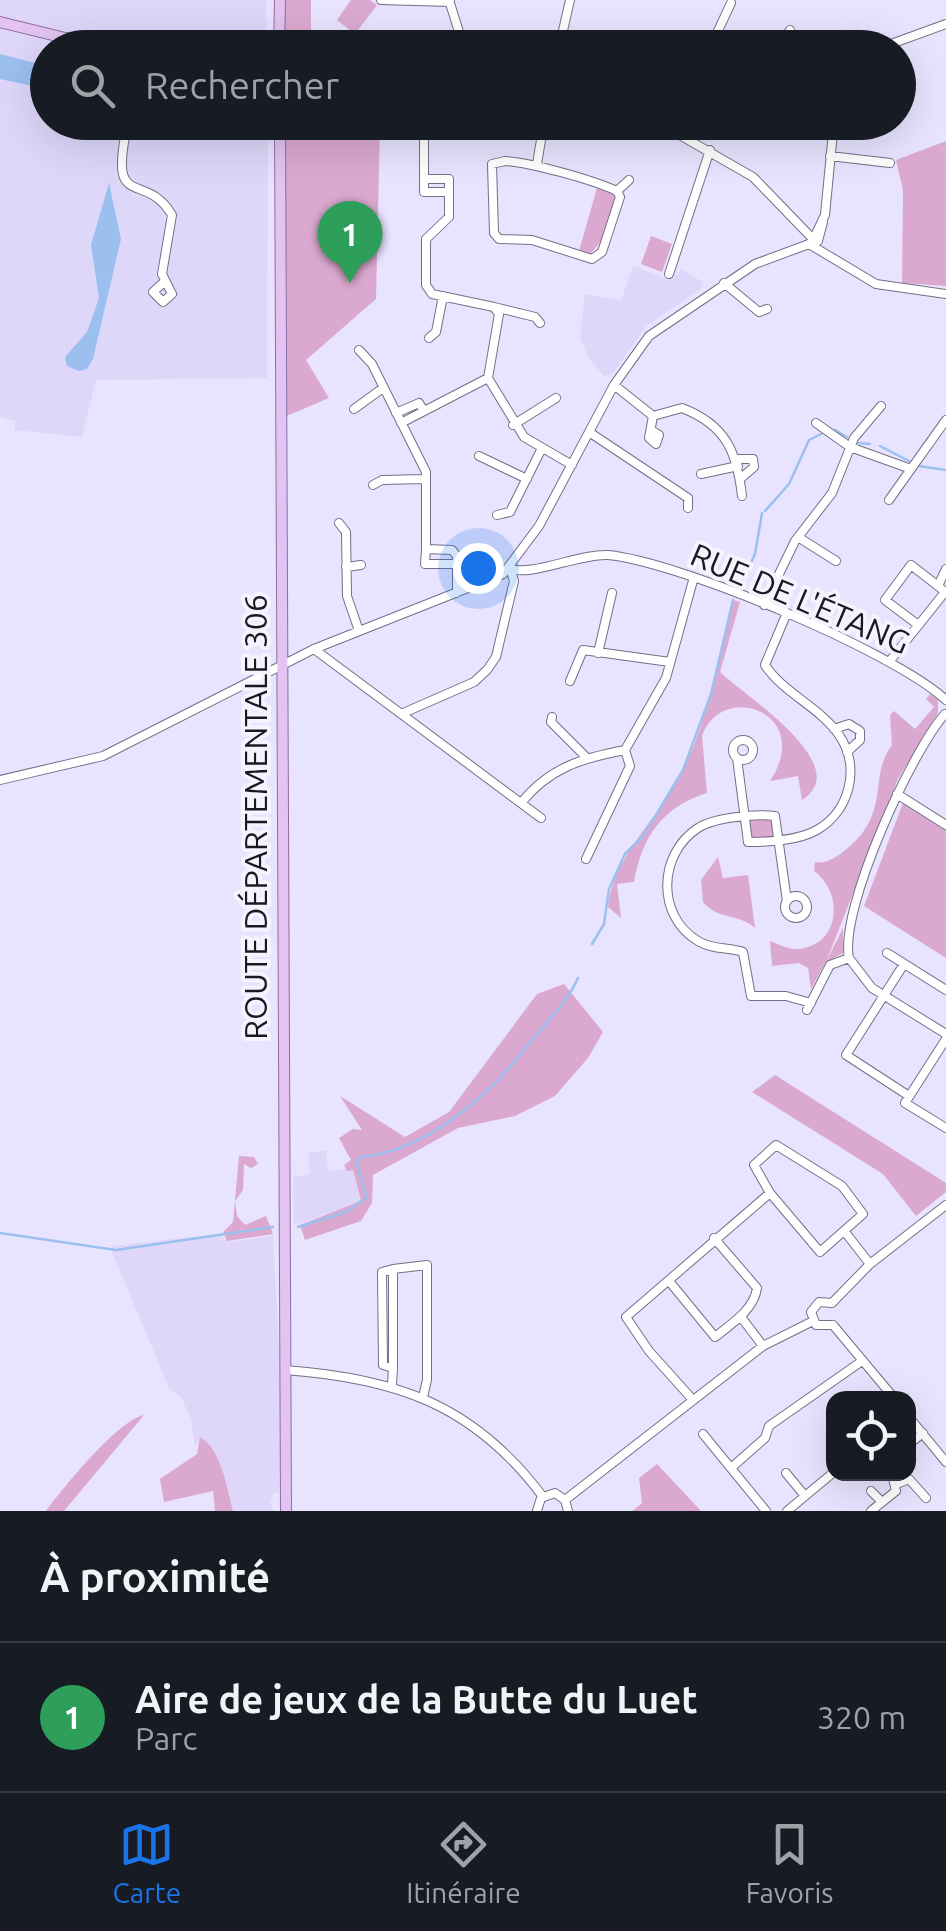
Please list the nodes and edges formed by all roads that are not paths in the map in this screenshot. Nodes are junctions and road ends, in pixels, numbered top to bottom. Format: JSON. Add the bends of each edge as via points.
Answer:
{"nodes":[{"id":1,"x":280,"y":0,"type":"edge"},
{"id":2,"x":380,"y":0,"type":"edge"},
{"id":3,"x":570,"y":0,"type":"edge"},
{"id":4,"x":450,"y":1,"type":"edge"},
{"id":5,"x":733,"y":1,"type":"edge"},
{"id":6,"x":0,"y":22,"type":"edge"},
{"id":7,"x":946,"y":24,"type":"edge"},
{"id":8,"x":33,"y":30,"type":"edge"},
{"id":9,"x":279,"y":30,"type":"edge"},
{"id":10,"x":459,"y":30,"type":"edge"},
{"id":11,"x":563,"y":30,"type":"edge"},
{"id":12,"x":719,"y":30,"type":"edge"},
{"id":13,"x":916,"y":35,"type":"edge"},
{"id":14,"x":124,"y":140,"type":"edge"},
{"id":15,"x":280,"y":140,"type":"edge"},
{"id":16,"x":424,"y":140,"type":"edge"},
{"id":17,"x":541,"y":140,"type":"edge"},
{"id":18,"x":691,"y":140,"type":"edge"},
{"id":19,"x":832,"y":140,"type":"edge"},
{"id":20,"x":710,"y":150,"type":"junction"},
{"id":21,"x":830,"y":156,"type":"junction"},
{"id":22,"x":871,"y":163,"type":"junction"},
{"id":23,"x":890,"y":163,"type":"dead end"},
{"id":24,"x":537,"y":164,"type":"junction"},
{"id":25,"x":870,"y":174,"type":"dead end"},
{"id":26,"x":629,"y":180,"type":"dead end"},
{"id":27,"x":617,"y":191,"type":"junction"},
{"id":28,"x":814,"y":242,"type":"junction"},
{"id":29,"x":669,"y":274,"type":"dead end"},
{"id":30,"x":163,"y":283,"type":"dead end"},
{"id":31,"x":724,"y":283,"type":"junction"},
{"id":32,"x":946,"y":294,"type":"edge"},
{"id":33,"x":443,"y":296,"type":"junction"},
{"id":34,"x":494,"y":307,"type":"junction"},
{"id":35,"x":767,"y":310,"type":"dead end"},
{"id":36,"x":540,"y":323,"type":"dead end"},
{"id":37,"x":429,"y":338,"type":"dead end"},
{"id":38,"x":359,"y":350,"type":"dead end"},
{"id":39,"x":488,"y":378,"type":"junction"},
{"id":40,"x":614,"y":385,"type":"junction"},
{"id":41,"x":383,"y":388,"type":"junction"},
{"id":42,"x":556,"y":398,"type":"dead end"},
{"id":43,"x":880,"y":406,"type":"dead end"},
{"id":44,"x":354,"y":409,"type":"dead end"},
{"id":45,"x":424,"y":411,"type":"junction"},
{"id":46,"x":396,"y":412,"type":"junction"},
{"id":47,"x":652,"y":416,"type":"junction"},
{"id":48,"x":946,"y":420,"type":"edge"},
{"id":49,"x":401,"y":423,"type":"junction"},
{"id":50,"x":816,"y":423,"type":"dead end"},
{"id":51,"x":513,"y":424,"type":"junction"},
{"id":52,"x":650,"y":430,"type":"dead end"},
{"id":53,"x":589,"y":432,"type":"junction"},
{"id":54,"x":850,"y":448,"type":"junction"},
{"id":55,"x":542,"y":450,"type":"junction"},
{"id":56,"x":479,"y":456,"type":"dead end"},
{"id":57,"x":737,"y":462,"type":"junction"},
{"id":58,"x":572,"y":464,"type":"junction"},
{"id":59,"x":911,"y":469,"type":"junction"},
{"id":60,"x":649,"y":473,"type":"junction"},
{"id":61,"x":701,"y":474,"type":"dead end"},
{"id":62,"x":426,"y":479,"type":"junction"},
{"id":63,"x":526,"y":479,"type":"junction"},
{"id":64,"x":740,"y":479,"type":"junction"},
{"id":65,"x":642,"y":482,"type":"dead end"},
{"id":66,"x":373,"y":484,"type":"dead end"},
{"id":67,"x":742,"y":496,"type":"dead end"},
{"id":68,"x":889,"y":500,"type":"dead end"},
{"id":69,"x":688,"y":508,"type":"dead end"},
{"id":70,"x":497,"y":514,"type":"dead end"},
{"id":71,"x":339,"y":523,"type":"dead end"},
{"id":72,"x":798,"y":537,"type":"junction"},
{"id":73,"x":426,"y":549,"type":"junction"},
{"id":74,"x":836,"y":561,"type":"dead end"},
{"id":75,"x":457,"y":564,"type":"junction"},
{"id":76,"x":361,"y":566,"type":"dead end"},
{"id":77,"x":346,"y":567,"type":"junction"},
{"id":78,"x":510,"y":568,"type":"junction"},
{"id":79,"x":946,"y":569,"type":"edge"},
{"id":80,"x":694,"y":577,"type":"junction"},
{"id":81,"x":938,"y":586,"type":"junction"},
{"id":82,"x":457,"y":593,"type":"junction"},
{"id":83,"x":612,"y":593,"type":"dead end"},
{"id":84,"x":764,"y":605,"type":"junction"},
{"id":85,"x":786,"y":615,"type":"junction"},
{"id":86,"x":917,"y":624,"type":"junction"},
{"id":87,"x":359,"y":630,"type":"junction"},
{"id":88,"x":314,"y":649,"type":"junction"},
{"id":89,"x":598,"y":653,"type":"junction"},
{"id":90,"x":670,"y":662,"type":"junction"},
{"id":91,"x":889,"y":662,"type":"junction"},
{"id":92,"x":280,"y":666,"type":"junction"},
{"id":93,"x":570,"y":681,"type":"dead end"},
{"id":94,"x":946,"y":701,"type":"edge"},
{"id":95,"x":401,"y":714,"type":"junction"},
{"id":96,"x":945,"y":714,"type":"edge"},
{"id":97,"x":552,"y":717,"type":"dead end"},
{"id":98,"x":834,"y":730,"type":"junction"},
{"id":99,"x":625,"y":750,"type":"junction"},
{"id":100,"x":847,"y":752,"type":"junction"},
{"id":101,"x":587,"y":758,"type":"junction"},
{"id":102,"x":737,"y":758,"type":"dead end"},
{"id":103,"x":0,"y":780,"type":"edge"},
{"id":104,"x":897,"y":794,"type":"junction"},
{"id":105,"x":521,"y":804,"type":"junction"},
{"id":106,"x":541,"y":818,"type":"dead end"},
{"id":107,"x":742,"y":818,"type":"junction"},
{"id":108,"x":946,"y":825,"type":"edge"},
{"id":109,"x":782,"y":840,"type":"junction"},
{"id":110,"x":586,"y":859,"type":"dead end"},
{"id":111,"x":786,"y":901,"type":"dead end"},
{"id":112,"x":886,"y":953,"type":"dead end"},
{"id":113,"x":849,"y":958,"type":"junction"},
{"id":114,"x":904,"y":964,"type":"junction"},
{"id":115,"x":946,"y":990,"type":"edge"},
{"id":116,"x":884,"y":994,"type":"junction"},
{"id":117,"x":946,"y":1037,"type":"edge"},
{"id":118,"x":909,"y":1096,"type":"junction"},
{"id":119,"x":946,"y":1128,"type":"edge"},
{"id":120,"x":770,"y":1193,"type":"junction"},
{"id":121,"x":946,"y":1204,"type":"edge"},
{"id":122,"x":846,"y":1232,"type":"junction"},
{"id":123,"x":714,"y":1238,"type":"junction"},
{"id":124,"x":870,"y":1264,"type":"junction"},
{"id":125,"x":392,"y":1269,"type":"junction"},
{"id":126,"x":669,"y":1280,"type":"junction"},
{"id":127,"x":832,"y":1303,"type":"junction"},
{"id":128,"x":740,"y":1317,"type":"junction"},
{"id":129,"x":813,"y":1321,"type":"junction"},
{"id":130,"x":382,"y":1322,"type":"junction"},
{"id":131,"x":392,"y":1325,"type":"junction"},
{"id":132,"x":833,"y":1325,"type":"junction"},
{"id":133,"x":715,"y":1338,"type":"junction"},
{"id":134,"x":705,"y":1344,"type":"dead end"},
{"id":135,"x":763,"y":1346,"type":"junction"},
{"id":136,"x":862,"y":1361,"type":"junction"},
{"id":137,"x":393,"y":1368,"type":"junction"},
{"id":138,"x":284,"y":1370,"type":"junction"},
{"id":139,"x":392,"y":1384,"type":"junction"},
{"id":140,"x":888,"y":1391,"type":"edge"},
{"id":141,"x":422,"y":1397,"type":"junction"},
{"id":142,"x":693,"y":1400,"type":"junction"},
{"id":143,"x":916,"y":1425,"type":"edge"},
{"id":144,"x":923,"y":1433,"type":"junction"},
{"id":145,"x":703,"y":1434,"type":"dead end"},
{"id":146,"x":916,"y":1439,"type":"edge"},
{"id":147,"x":946,"y":1462,"type":"edge"},
{"id":148,"x":731,"y":1468,"type":"junction"},
{"id":149,"x":786,"y":1473,"type":"dead end"},
{"id":150,"x":826,"y":1479,"type":"edge"},
{"id":151,"x":896,"y":1481,"type":"edge"},
{"id":152,"x":897,"y":1484,"type":"junction"},
{"id":153,"x":871,"y":1490,"type":"dead end"},
{"id":154,"x":543,"y":1496,"type":"junction"},
{"id":155,"x":805,"y":1496,"type":"junction"},
{"id":156,"x":926,"y":1498,"type":"dead end"},
{"id":157,"x":566,"y":1500,"type":"junction"},
{"id":158,"x":884,"y":1501,"type":"junction"},
{"id":159,"x":286,"y":1511,"type":"edge"},
{"id":160,"x":537,"y":1511,"type":"edge"},
{"id":161,"x":568,"y":1511,"type":"edge"},
{"id":162,"x":766,"y":1511,"type":"edge"},
{"id":163,"x":787,"y":1511,"type":"edge"},
{"id":164,"x":871,"y":1511,"type":"edge"},
{"id":165,"x":894,"y":1511,"type":"edge"}],
"edges":[{"from":1,"to":9,"type":"main road"},
{"from":2,"to":4,"type":"street"},
{"from":3,"to":11,"type":"street"},
{"from":4,"to":10,"type":"street"},
{"from":5,"to":12,"type":"street"},
{"from":6,"to":8,"type":"main road"},
{"from":7,"to":13,"type":"street"},
{"from":14,"to":30,"type":"street","via":[[122,175],[172,215]]},
{"from":15,"to":92,"type":"main road","name":"ROUTE DÉPARTEMENTALE 306"},
{"from":16,"to":33,"type":"street","via":[[424,192],[449,192],[448,217],[426,239],[426,286]]},
{"from":17,"to":24,"type":"street"},
{"from":18,"to":20,"type":"street"},
{"from":19,"to":21,"type":"street"},
{"from":20,"to":28,"type":"street","via":[[764,186]]},
{"from":20,"to":29,"type":"street"},
{"from":21,"to":22,"type":"street"},
{"from":21,"to":28,"type":"street","via":[[823,222]]},
{"from":22,"to":23,"type":"street"},
{"from":22,"to":25,"type":"street"},
{"from":24,"to":27,"type":"street"},
{"from":24,"to":27,"type":"street","via":[[492,164],[499,238],[532,240],[592,259],[602,252]]},
{"from":26,"to":27,"type":"street"},
{"from":28,"to":31,"type":"street","via":[[764,259]]},
{"from":28,"to":32,"type":"street","via":[[876,284]]},
{"from":31,"to":35,"type":"street","via":[[759,312]]},
{"from":31,"to":40,"type":"street","via":[[660,325]]},
{"from":33,"to":34,"type":"street"},
{"from":33,"to":37,"type":"street"},
{"from":34,"to":36,"type":"street"},
{"from":34,"to":39,"type":"street","via":[[500,321]]},
{"from":38,"to":41,"type":"street"},
{"from":39,"to":45,"type":"street"},
{"from":39,"to":51,"type":"street"},
{"from":40,"to":47,"type":"street"},
{"from":40,"to":53,"type":"street"},
{"from":41,"to":44,"type":"street"},
{"from":41,"to":46,"type":"street"},
{"from":42,"to":51,"type":"street"},
{"from":43,"to":54,"type":"street"},
{"from":45,"to":46,"type":"street","via":[[419,403]]},
{"from":45,"to":49,"type":"street"},
{"from":46,"to":49,"type":"street"},
{"from":47,"to":52,"type":"street"},
{"from":47,"to":57,"type":"street","via":[[682,408],[702,417],[725,436]]},
{"from":48,"to":59,"type":"street"},
{"from":49,"to":62,"type":"street"},
{"from":50,"to":54,"type":"street"},
{"from":51,"to":55,"type":"street"},
{"from":53,"to":58,"type":"street"},
{"from":53,"to":60,"type":"street"},
{"from":54,"to":59,"type":"street"},
{"from":54,"to":72,"type":"street","via":[[826,504]]},
{"from":55,"to":58,"type":"street"},
{"from":55,"to":63,"type":"street"},
{"from":56,"to":63,"type":"street"},
{"from":57,"to":61,"type":"street"},
{"from":57,"to":64,"type":"street"},
{"from":57,"to":64,"type":"street","via":[[753,459],[754,467]]},
{"from":58,"to":78,"type":"street"},
{"from":59,"to":68,"type":"street"},
{"from":60,"to":65,"type":"street"},
{"from":60,"to":69,"type":"street","via":[[688,498]]},
{"from":62,"to":66,"type":"street"},
{"from":62,"to":73,"type":"street"},
{"from":63,"to":70,"type":"street","via":[[510,512]]},
{"from":64,"to":67,"type":"street"},
{"from":71,"to":77,"type":"street","via":[[346,532]]},
{"from":72,"to":74,"type":"street"},
{"from":72,"to":84,"type":"street"},
{"from":73,"to":75,"type":"street","via":[[452,550]]},
{"from":73,"to":75,"type":"street","via":[[425,564]]},
{"from":75,"to":82,"type":"street"},
{"from":76,"to":77,"type":"street"},
{"from":77,"to":87,"type":"street"},
{"from":78,"to":80,"type":"street","name":"RUE DE L'ÉTANG","via":[[608,556]]},
{"from":78,"to":82,"type":"street","name":"RUE DE L'ÉTANG"},
{"from":78,"to":95,"type":"street","via":[[514,581],[492,664],[474,682]]},
{"from":79,"to":81,"type":"street"},
{"from":80,"to":84,"type":"street","name":"RUE DE L'ÉTANG"},
{"from":80,"to":90,"type":"street"},
{"from":81,"to":86,"type":"street","via":[[945,592]]},
{"from":81,"to":86,"type":"street","via":[[911,565],[885,600]]},
{"from":82,"to":87,"type":"street","name":"RUE DE L'ÉTANG"},
{"from":83,"to":89,"type":"street"},
{"from":84,"to":85,"type":"street","name":"RUE DE L'ÉTANG"},
{"from":85,"to":91,"type":"street","name":"RUE DE L'ÉTANG"},
{"from":85,"to":98,"type":"street","via":[[765,665]]},
{"from":86,"to":91,"type":"street"},
{"from":87,"to":88,"type":"street","name":"RUE DE L'ÉTANG"},
{"from":88,"to":92,"type":"street","name":"RUE DE L'ÉTANG"},
{"from":88,"to":95,"type":"street"},
{"from":89,"to":90,"type":"street"},
{"from":89,"to":93,"type":"street","via":[[583,650]]},
{"from":90,"to":99,"type":"street"},
{"from":91,"to":94,"type":"street","name":"RUE DE L'ÉTANG"},
{"from":92,"to":103,"type":"street","name":"RUE DE L'ÉTANG","via":[[103,756]]},
{"from":92,"to":138,"type":"main road","name":"ROUTE DÉPARTEMENTALE 306"},
{"from":94,"to":96,"type":"street"},
{"from":95,"to":105,"type":"street"},
{"from":96,"to":104,"type":"street"},
{"from":97,"to":101,"type":"street"},
{"from":98,"to":100,"type":"street"},
{"from":98,"to":100,"type":"street","via":[[849,724],[860,731]]},
{"from":99,"to":101,"type":"street"},
{"from":99,"to":110,"type":"street","via":[[630,766]]},
{"from":100,"to":109,"type":"street","via":[[850,784],[836,814],[815,831]]},
{"from":101,"to":105,"type":"street","via":[[537,782]]},
{"from":102,"to":107,"type":"street"},
{"from":104,"to":108,"type":"street"},
{"from":104,"to":113,"type":"street","via":[[849,922]]},
{"from":105,"to":106,"type":"street"},
{"from":107,"to":109,"type":"street","via":[[775,816]]},
{"from":107,"to":109,"type":"street","via":[[748,842]]},
{"from":107,"to":113,"type":"street","via":[[704,824],[682,843],[666,882],[674,915],[698,941],[743,952],[751,996],[786,996],[809,1007],[830,965]]},
{"from":109,"to":111,"type":"street"},
{"from":112,"to":114,"type":"street"},
{"from":113,"to":116,"type":"street","via":[[865,982]]},
{"from":114,"to":115,"type":"street"},
{"from":114,"to":116,"type":"street"},
{"from":116,"to":117,"type":"street"},
{"from":116,"to":118,"type":"street","via":[[846,1056]]},
{"from":117,"to":118,"type":"street"},
{"from":118,"to":119,"type":"street","via":[[904,1103]]},
{"from":120,"to":122,"type":"street","via":[[816,1252]]},
{"from":120,"to":122,"type":"street","via":[[754,1165],[782,1146],[842,1186],[863,1214]]},
{"from":120,"to":123,"type":"street"},
{"from":121,"to":124,"type":"street"},
{"from":122,"to":124,"type":"street"},
{"from":123,"to":126,"type":"street"},
{"from":123,"to":128,"type":"street","via":[[757,1288]]},
{"from":124,"to":127,"type":"street"},
{"from":125,"to":130,"type":"street","via":[[382,1272]]},
{"from":125,"to":131,"type":"street"},
{"from":125,"to":141,"type":"street","via":[[427,1265]]},
{"from":126,"to":133,"type":"street"},
{"from":126,"to":142,"type":"street","via":[[626,1318]]},
{"from":127,"to":129,"type":"street","via":[[815,1304]]},
{"from":127,"to":132,"type":"street","via":[[838,1314]]},
{"from":128,"to":133,"type":"street"},
{"from":128,"to":135,"type":"street"},
{"from":129,"to":132,"type":"street"},
{"from":129,"to":135,"type":"street"},
{"from":130,"to":131,"type":"street"},
{"from":130,"to":137,"type":"street","via":[[383,1365]]},
{"from":131,"to":137,"type":"street"},
{"from":132,"to":136,"type":"street"},
{"from":133,"to":134,"type":"street"},
{"from":135,"to":142,"type":"street"},
{"from":136,"to":140,"type":"street"},
{"from":136,"to":148,"type":"street","via":[[769,1426],[765,1438]]},
{"from":137,"to":139,"type":"street"},
{"from":138,"to":139,"type":"street"},
{"from":138,"to":159,"type":"main road","name":"ROUTE DÉPARTEMENTALE 306"},
{"from":139,"to":141,"type":"street"},
{"from":141,"to":154,"type":"street","via":[[476,1428]]},
{"from":142,"to":157,"type":"street"},
{"from":143,"to":144,"type":"street"},
{"from":144,"to":146,"type":"street"},
{"from":144,"to":147,"type":"street"},
{"from":145,"to":148,"type":"street"},
{"from":148,"to":162,"type":"street"},
{"from":149,"to":155,"type":"street"},
{"from":150,"to":155,"type":"street"},
{"from":151,"to":152,"type":"street"},
{"from":152,"to":156,"type":"street","via":[[909,1479]]},
{"from":152,"to":158,"type":"street"},
{"from":153,"to":158,"type":"street"},
{"from":154,"to":157,"type":"street"},
{"from":154,"to":160,"type":"street"},
{"from":155,"to":163,"type":"street"},
{"from":157,"to":161,"type":"street"},
{"from":158,"to":164,"type":"street"},
{"from":158,"to":165,"type":"street"}]}
